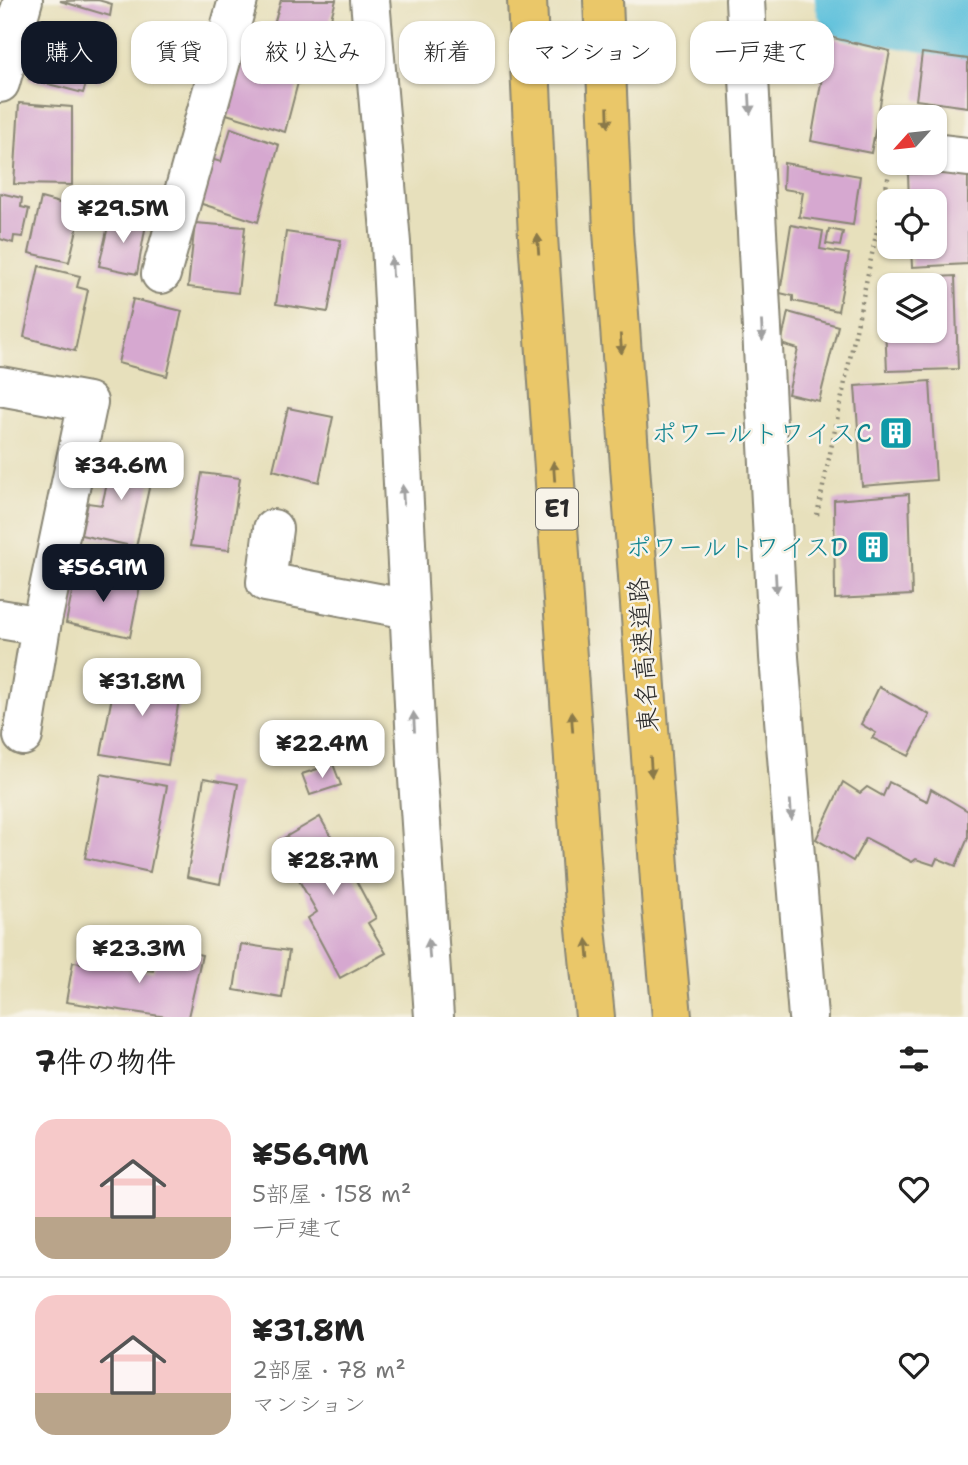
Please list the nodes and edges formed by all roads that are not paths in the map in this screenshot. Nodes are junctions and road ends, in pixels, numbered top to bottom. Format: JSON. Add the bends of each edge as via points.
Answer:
{"nodes":[{"id":1,"x":23,"y":0,"type":"edge"},
{"id":2,"x":239,"y":0,"type":"edge"},
{"id":3,"x":370,"y":0,"type":"edge"},
{"id":4,"x":527,"y":0,"type":"edge"},
{"id":5,"x":603,"y":0,"type":"edge"},
{"id":6,"x":746,"y":6,"type":"edge"},
{"id":7,"x":0,"y":83,"type":"edge"},
{"id":8,"x":947,"y":155,"type":"edge"},
{"id":9,"x":968,"y":157,"type":"edge"},
{"id":10,"x":161,"y":274,"type":"dead end"},
{"id":11,"x":0,"y":386,"type":"edge"},
{"id":12,"x":273,"y":529,"type":"dead end"},
{"id":13,"x":409,"y":609,"type":"junction"},
{"id":14,"x":0,"y":619,"type":"edge"},
{"id":15,"x":41,"y":626,"type":"junction"},
{"id":16,"x":23,"y":736,"type":"dead end"},
{"id":17,"x":434,"y":1017,"type":"edge"},
{"id":18,"x":595,"y":1017,"type":"edge"},
{"id":19,"x":672,"y":1017,"type":"edge"},
{"id":20,"x":807,"y":1017,"type":"edge"}],
"edges":[{"from":1,"to":7,"type":"street"},
{"from":2,"to":10,"type":"street"},
{"from":13,"to":3,"type":"street","one_way":true,"via":[[391,243]]},
{"from":18,"to":4,"type":"highway","number":"E1","one_way":true,"via":[[539,251]]},
{"from":5,"to":19,"type":"highway","name":"東名高速道路","one_way":true,"via":[[612,231]]},
{"from":6,"to":20,"type":"street","one_way":true,"via":[[779,657]]},
{"from":8,"to":9,"type":"street"},
{"from":11,"to":15,"type":"street","via":[[88,402]]},
{"from":12,"to":13,"type":"street","via":[[266,582]]},
{"from":17,"to":13,"type":"street","one_way":true},
{"from":14,"to":15,"type":"street"},
{"from":15,"to":16,"type":"street"}]}
